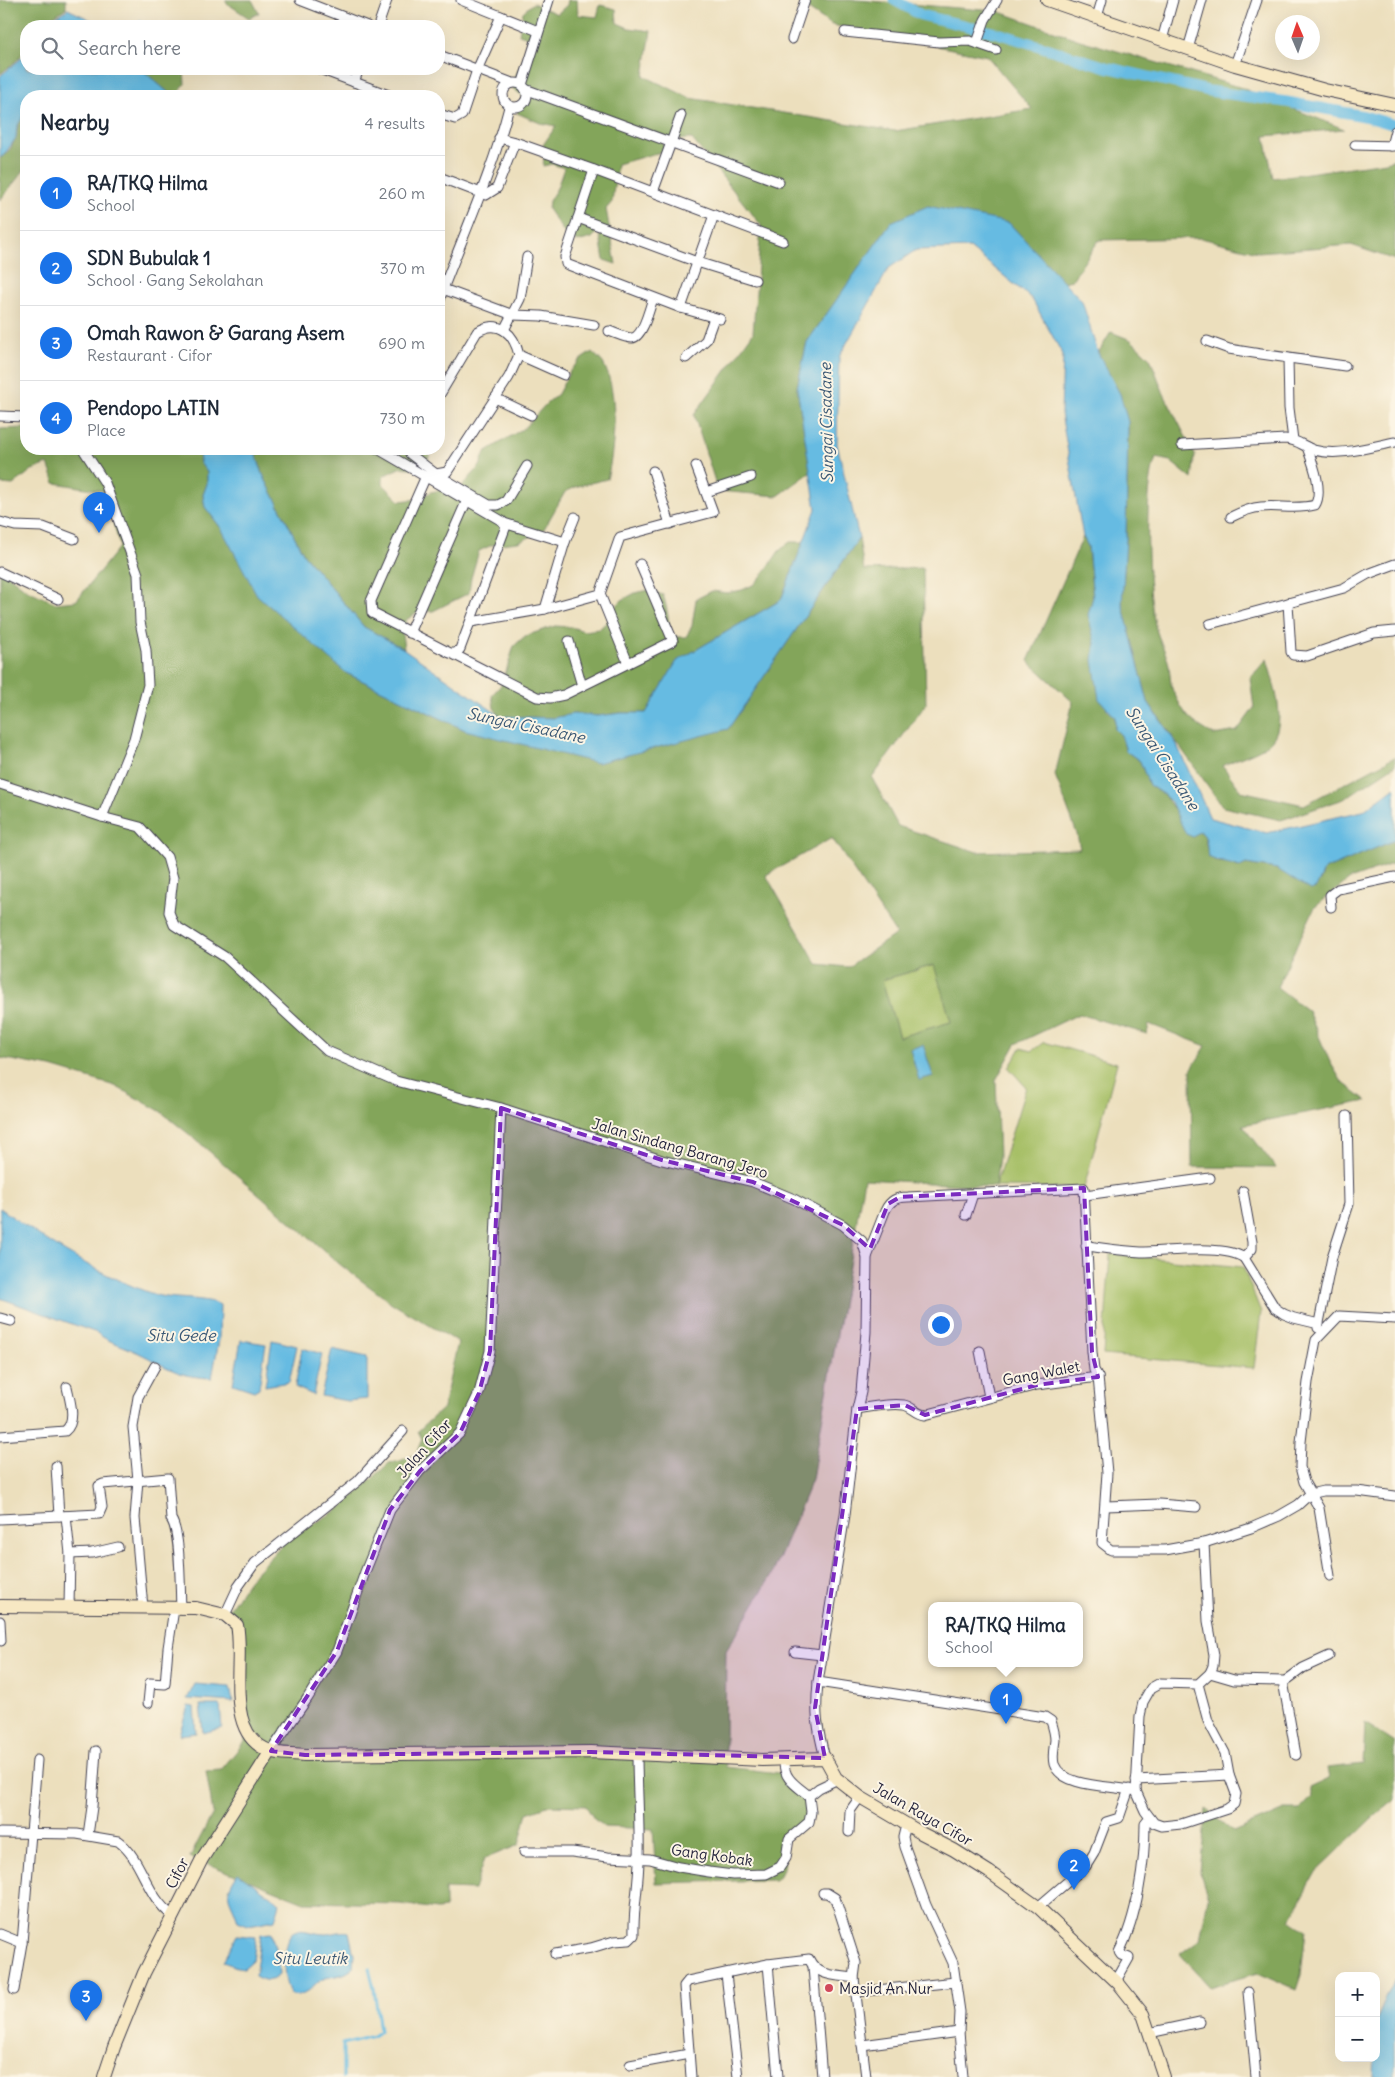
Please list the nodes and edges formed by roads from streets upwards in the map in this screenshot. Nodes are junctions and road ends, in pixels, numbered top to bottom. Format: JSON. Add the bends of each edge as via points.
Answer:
{"nodes":[{"id":1,"x":300,"y":0,"type":"edge"},
{"id":2,"x":387,"y":0,"type":"edge"},
{"id":3,"x":462,"y":0,"type":"edge"},
{"id":4,"x":549,"y":0,"type":"edge"},
{"id":5,"x":805,"y":0,"type":"edge"},
{"id":6,"x":997,"y":0,"type":"edge"},
{"id":7,"x":1047,"y":0,"type":"edge"},
{"id":8,"x":1102,"y":0,"type":"edge"},
{"id":9,"x":1173,"y":0,"type":"edge"},
{"id":10,"x":1202,"y":0,"type":"edge"},
{"id":11,"x":1257,"y":0,"type":"edge"},
{"id":12,"x":501,"y":16,"type":"junction"},
{"id":13,"x":1098,"y":17,"type":"junction"},
{"id":14,"x":352,"y":20,"type":"edge"},
{"id":15,"x":380,"y":20,"type":"edge"},
{"id":16,"x":538,"y":31,"type":"junction"},
{"id":17,"x":845,"y":32,"type":"dead end"},
{"id":18,"x":792,"y":39,"type":"dead end"},
{"id":19,"x":978,"y":40,"type":"junction"},
{"id":20,"x":1162,"y":40,"type":"junction"},
{"id":21,"x":1188,"y":49,"type":"junction"},
{"id":22,"x":996,"y":50,"type":"dead end"},
{"id":23,"x":445,"y":57,"type":"edge"},
{"id":24,"x":1235,"y":65,"type":"junction"},
{"id":25,"x":477,"y":70,"type":"junction"},
{"id":26,"x":336,"y":75,"type":"edge"},
{"id":27,"x":357,"y":75,"type":"edge"},
{"id":28,"x":354,"y":82,"type":"junction"},
{"id":29,"x":512,"y":83,"type":"junction"},
{"id":30,"x":524,"y":87,"type":"junction"},
{"id":31,"x":375,"y":90,"type":"edge"},
{"id":32,"x":1395,"y":105,"type":"edge"},
{"id":33,"x":508,"y":107,"type":"junction"},
{"id":34,"x":680,"y":115,"type":"dead end"},
{"id":35,"x":445,"y":116,"type":"edge"},
{"id":36,"x":1394,"y":133,"type":"edge"},
{"id":37,"x":499,"y":138,"type":"junction"},
{"id":38,"x":670,"y":141,"type":"junction"},
{"id":39,"x":515,"y":142,"type":"junction"},
{"id":40,"x":1355,"y":145,"type":"dead end"},
{"id":41,"x":1393,"y":146,"type":"edge"},
{"id":42,"x":594,"y":170,"type":"junction"},
{"id":43,"x":445,"y":179,"type":"edge"},
{"id":44,"x":779,"y":182,"type":"dead end"},
{"id":45,"x":653,"y":192,"type":"junction"},
{"id":46,"x":480,"y":193,"type":"junction"},
{"id":47,"x":714,"y":215,"type":"junction"},
{"id":48,"x":578,"y":218,"type":"junction"},
{"id":49,"x":783,"y":240,"type":"dead end"},
{"id":50,"x":527,"y":257,"type":"dead end"},
{"id":51,"x":697,"y":262,"type":"junction"},
{"id":52,"x":755,"y":280,"type":"dead end"},
{"id":53,"x":445,"y":284,"type":"edge"},
{"id":54,"x":445,"y":290,"type":"edge"},
{"id":55,"x":653,"y":298,"type":"junction"},
{"id":56,"x":681,"y":308,"type":"junction"},
{"id":57,"x":513,"y":315,"type":"junction"},
{"id":58,"x":594,"y":325,"type":"dead end"},
{"id":59,"x":504,"y":330,"type":"junction"},
{"id":60,"x":609,"y":331,"type":"dead end"},
{"id":61,"x":1207,"y":341,"type":"dead end"},
{"id":62,"x":519,"y":355,"type":"junction"},
{"id":63,"x":686,"y":358,"type":"dead end"},
{"id":64,"x":1288,"y":358,"type":"junction"},
{"id":65,"x":1345,"y":366,"type":"dead end"},
{"id":66,"x":564,"y":375,"type":"dead end"},
{"id":67,"x":445,"y":386,"type":"edge"},
{"id":68,"x":495,"y":398,"type":"junction"},
{"id":69,"x":532,"y":415,"type":"dead end"},
{"id":70,"x":0,"y":416,"type":"edge"},
{"id":71,"x":20,"y":416,"type":"edge"},
{"id":72,"x":1293,"y":440,"type":"junction"},
{"id":73,"x":1395,"y":442,"type":"edge"},
{"id":74,"x":1182,"y":445,"type":"dead end"},
{"id":75,"x":1307,"y":446,"type":"junction"},
{"id":76,"x":87,"y":455,"type":"edge"},
{"id":77,"x":389,"y":455,"type":"edge"},
{"id":78,"x":411,"y":455,"type":"edge"},
{"id":79,"x":527,"y":466,"type":"dead end"},
{"id":80,"x":696,"y":466,"type":"dead end"},
{"id":81,"x":653,"y":471,"type":"dead end"},
{"id":82,"x":436,"y":474,"type":"junction"},
{"id":83,"x":426,"y":476,"type":"junction"},
{"id":84,"x":751,"y":476,"type":"dead end"},
{"id":85,"x":706,"y":492,"type":"junction"},
{"id":86,"x":467,"y":500,"type":"junction"},
{"id":87,"x":575,"y":517,"type":"dead end"},
{"id":88,"x":1231,"y":517,"type":"dead end"},
{"id":89,"x":0,"y":522,"type":"edge"},
{"id":90,"x":504,"y":523,"type":"junction"},
{"id":91,"x":670,"y":524,"type":"junction"},
{"id":92,"x":74,"y":539,"type":"dead end"},
{"id":93,"x":565,"y":542,"type":"junction"},
{"id":94,"x":640,"y":564,"type":"dead end"},
{"id":95,"x":1395,"y":564,"type":"edge"},
{"id":96,"x":0,"y":572,"type":"edge"},
{"id":97,"x":600,"y":594,"type":"junction"},
{"id":98,"x":58,"y":599,"type":"dead end"},
{"id":99,"x":1288,"y":603,"type":"junction"},
{"id":100,"x":545,"y":609,"type":"junction"},
{"id":101,"x":471,"y":622,"type":"junction"},
{"id":102,"x":1210,"y":624,"type":"dead end"},
{"id":103,"x":1395,"y":631,"type":"edge"},
{"id":104,"x":409,"y":633,"type":"junction"},
{"id":105,"x":568,"y":641,"type":"dead end"},
{"id":106,"x":453,"y":654,"type":"junction"},
{"id":107,"x":628,"y":663,"type":"junction"},
{"id":108,"x":582,"y":686,"type":"junction"},
{"id":109,"x":0,"y":784,"type":"edge"},
{"id":110,"x":102,"y":817,"type":"junction"},
{"id":111,"x":1395,"y":877,"type":"edge"},
{"id":112,"x":1331,"y":907,"type":"dead end"},
{"id":113,"x":502,"y":1108,"type":"junction"},
{"id":114,"x":1348,"y":1116,"type":"dead end"},
{"id":115,"x":1210,"y":1178,"type":"dead end"},
{"id":116,"x":1243,"y":1191,"type":"dead end"},
{"id":117,"x":973,"y":1194,"type":"junction"},
{"id":118,"x":1085,"y":1195,"type":"junction"},
{"id":119,"x":966,"y":1215,"type":"dead end"},
{"id":120,"x":1086,"y":1246,"type":"junction"},
{"id":121,"x":866,"y":1253,"type":"junction"},
{"id":122,"x":1244,"y":1258,"type":"junction"},
{"id":123,"x":0,"y":1318,"type":"edge"},
{"id":124,"x":1395,"y":1319,"type":"edge"},
{"id":125,"x":11,"y":1321,"type":"dead end"},
{"id":126,"x":1319,"y":1324,"type":"junction"},
{"id":127,"x":1316,"y":1340,"type":"junction"},
{"id":128,"x":980,"y":1351,"type":"dead end"},
{"id":129,"x":155,"y":1366,"type":"dead end"},
{"id":130,"x":1098,"y":1377,"type":"junction"},
{"id":131,"x":68,"y":1387,"type":"dead end"},
{"id":132,"x":989,"y":1397,"type":"junction"},
{"id":133,"x":857,"y":1409,"type":"junction"},
{"id":134,"x":403,"y":1430,"type":"dead end"},
{"id":135,"x":0,"y":1436,"type":"edge"},
{"id":136,"x":56,"y":1466,"type":"dead end"},
{"id":137,"x":138,"y":1480,"type":"junction"},
{"id":138,"x":1310,"y":1494,"type":"junction"},
{"id":139,"x":1395,"y":1496,"type":"edge"},
{"id":140,"x":1106,"y":1506,"type":"junction"},
{"id":141,"x":1196,"y":1506,"type":"dead end"},
{"id":142,"x":62,"y":1516,"type":"junction"},
{"id":143,"x":0,"y":1519,"type":"edge"},
{"id":144,"x":1204,"y":1543,"type":"junction"},
{"id":145,"x":118,"y":1547,"type":"dead end"},
{"id":146,"x":70,"y":1554,"type":"junction"},
{"id":147,"x":1330,"y":1576,"type":"dead end"},
{"id":148,"x":0,"y":1606,"type":"edge"},
{"id":149,"x":69,"y":1606,"type":"junction"},
{"id":150,"x":143,"y":1608,"type":"junction"},
{"id":151,"x":177,"y":1609,"type":"junction"},
{"id":152,"x":225,"y":1615,"type":"junction"},
{"id":153,"x":0,"y":1621,"type":"edge"},
{"id":154,"x":1,"y":1641,"type":"edge"},
{"id":155,"x":795,"y":1652,"type":"dead end"},
{"id":156,"x":822,"y":1655,"type":"junction"},
{"id":157,"x":1328,"y":1656,"type":"dead end"},
{"id":158,"x":1210,"y":1673,"type":"junction"},
{"id":159,"x":818,"y":1682,"type":"junction"},
{"id":160,"x":1284,"y":1682,"type":"junction"},
{"id":161,"x":1198,"y":1684,"type":"junction"},
{"id":162,"x":307,"y":1699,"type":"joint"},
{"id":163,"x":148,"y":1703,"type":"dead end"},
{"id":164,"x":271,"y":1751,"type":"junction"},
{"id":165,"x":96,"y":1752,"type":"dead end"},
{"id":166,"x":638,"y":1754,"type":"junction"},
{"id":167,"x":1296,"y":1755,"type":"dead end"},
{"id":168,"x":825,"y":1758,"type":"junction"},
{"id":169,"x":37,"y":1760,"type":"dead end"},
{"id":170,"x":784,"y":1760,"type":"junction"},
{"id":171,"x":1229,"y":1774,"type":"junction"},
{"id":172,"x":838,"y":1779,"type":"junction"},
{"id":173,"x":1136,"y":1780,"type":"junction"},
{"id":174,"x":1132,"y":1790,"type":"junction"},
{"id":175,"x":809,"y":1796,"type":"junction"},
{"id":176,"x":860,"y":1797,"type":"junction"},
{"id":177,"x":1150,"y":1818,"type":"junction"},
{"id":178,"x":906,"y":1825,"type":"junction"},
{"id":179,"x":848,"y":1832,"type":"dead end"},
{"id":180,"x":0,"y":1833,"type":"edge"},
{"id":181,"x":32,"y":1835,"type":"junction"},
{"id":182,"x":88,"y":1835,"type":"junction"},
{"id":183,"x":524,"y":1852,"type":"dead end"},
{"id":184,"x":639,"y":1858,"type":"junction"},
{"id":185,"x":822,"y":1892,"type":"dead end"},
{"id":186,"x":1038,"y":1907,"type":"junction"},
{"id":187,"x":173,"y":1916,"type":"junction"},
{"id":188,"x":0,"y":1934,"type":"edge"},
{"id":189,"x":22,"y":1943,"type":"junction"},
{"id":190,"x":555,"y":1954,"type":"dead end"},
{"id":191,"x":768,"y":1964,"type":"junction"},
{"id":192,"x":813,"y":1967,"type":"junction"},
{"id":193,"x":726,"y":1974,"type":"junction"},
{"id":194,"x":854,"y":1978,"type":"junction"},
{"id":195,"x":1116,"y":1981,"type":"junction"},
{"id":196,"x":956,"y":1982,"type":"junction"},
{"id":197,"x":14,"y":1990,"type":"dead end"},
{"id":198,"x":857,"y":1992,"type":"junction"},
{"id":199,"x":1248,"y":1992,"type":"dead end"},
{"id":200,"x":1200,"y":2022,"type":"dead end"},
{"id":201,"x":959,"y":2032,"type":"junction"},
{"id":202,"x":1149,"y":2033,"type":"junction"},
{"id":203,"x":862,"y":2045,"type":"junction"},
{"id":204,"x":689,"y":2054,"type":"junction"},
{"id":205,"x":630,"y":2065,"type":"dead end"},
{"id":206,"x":104,"y":2077,"type":"edge"},
{"id":207,"x":691,"y":2077,"type":"edge"},
{"id":208,"x":738,"y":2077,"type":"edge"},
{"id":209,"x":778,"y":2077,"type":"edge"},
{"id":210,"x":822,"y":2077,"type":"edge"},
{"id":211,"x":866,"y":2077,"type":"edge"},
{"id":212,"x":963,"y":2077,"type":"edge"},
{"id":213,"x":1164,"y":2077,"type":"edge"},
{"id":214,"x":1256,"y":2077,"type":"edge"}],
"edges":[{"from":1,"to":14,"type":"street"},
{"from":2,"to":15,"type":"street"},
{"from":3,"to":12,"type":"street"},
{"from":4,"to":16,"type":"street"},
{"from":5,"to":18,"type":"street"},
{"from":6,"to":19,"type":"street"},
{"from":7,"to":13,"type":"street"},
{"from":8,"to":13,"type":"street"},
{"from":9,"to":20,"type":"street"},
{"from":10,"to":21,"type":"street"},
{"from":11,"to":24,"type":"street"},
{"from":12,"to":16,"type":"street"},
{"from":12,"to":25,"type":"street"},
{"from":13,"to":20,"type":"street"},
{"from":16,"to":30,"type":"street"},
{"from":17,"to":19,"type":"street","via":[[939,42]]},
{"from":19,"to":22,"type":"street"},
{"from":20,"to":21,"type":"street"},
{"from":21,"to":24,"type":"street"},
{"from":23,"to":25,"type":"street"},
{"from":24,"to":32,"type":"street"},
{"from":25,"to":29,"type":"street"},
{"from":25,"to":35,"type":"street","via":[[462,115],[456,119]]},
{"from":26,"to":28,"type":"street"},
{"from":27,"to":28,"type":"street"},
{"from":28,"to":31,"type":"street"},
{"from":29,"to":30,"type":"street"},
{"from":29,"to":33,"type":"street","via":[[502,92]]},
{"from":30,"to":33,"type":"street","via":[[527,93],[525,103],[516,108]]},
{"from":30,"to":38,"type":"street"},
{"from":33,"to":37,"type":"street"},
{"from":34,"to":38,"type":"street"},
{"from":36,"to":41,"type":"street"},
{"from":37,"to":39,"type":"street"},
{"from":37,"to":46,"type":"street"},
{"from":38,"to":44,"type":"street"},
{"from":38,"to":45,"type":"street"},
{"from":39,"to":42,"type":"street"},
{"from":39,"to":46,"type":"street","via":[[497,188],[486,195]]},
{"from":40,"to":41,"type":"street"},
{"from":42,"to":45,"type":"street"},
{"from":42,"to":48,"type":"street"},
{"from":43,"to":46,"type":"street"},
{"from":45,"to":47,"type":"street"},
{"from":46,"to":53,"type":"street"},
{"from":47,"to":49,"type":"street"},
{"from":47,"to":51,"type":"street"},
{"from":48,"to":51,"type":"street"},
{"from":48,"to":55,"type":"street","via":[[565,257],[566,264]]},
{"from":50,"to":57,"type":"street","via":[[520,299]]},
{"from":51,"to":52,"type":"street"},
{"from":51,"to":56,"type":"street"},
{"from":54,"to":57,"type":"street"},
{"from":55,"to":56,"type":"street"},
{"from":55,"to":60,"type":"street","via":[[637,336],[631,338]]},
{"from":56,"to":63,"type":"street","via":[[717,319],[706,340]]},
{"from":57,"to":58,"type":"street"},
{"from":57,"to":59,"type":"street"},
{"from":59,"to":62,"type":"street","via":[[512,336]]},
{"from":59,"to":67,"type":"street","via":[[483,328],[477,332]]},
{"from":61,"to":64,"type":"street","via":[[1228,349]]},
{"from":62,"to":66,"type":"street"},
{"from":62,"to":68,"type":"street"},
{"from":64,"to":65,"type":"street"},
{"from":64,"to":72,"type":"street"},
{"from":68,"to":69,"type":"street"},
{"from":68,"to":82,"type":"street","via":[[447,472]]},
{"from":70,"to":71,"type":"street"},
{"from":72,"to":74,"type":"street"},
{"from":72,"to":75,"type":"street"},
{"from":73,"to":75,"type":"street","via":[[1338,452],[1314,450]]},
{"from":75,"to":88,"type":"street","via":[[1318,490],[1319,500],[1315,505],[1248,509]]},
{"from":76,"to":110,"type":"street","via":[[104,483],[138,574],[148,686],[136,730]]},
{"from":77,"to":83,"type":"street"},
{"from":78,"to":82,"type":"street"},
{"from":79,"to":82,"type":"street","via":[[506,501],[498,505],[488,505]]},
{"from":80,"to":85,"type":"street"},
{"from":81,"to":91,"type":"street"},
{"from":83,"to":86,"type":"street"},
{"from":83,"to":104,"type":"street","via":[[371,602],[372,613]]},
{"from":84,"to":85,"type":"street"},
{"from":85,"to":91,"type":"street","via":[[713,512]]},
{"from":86,"to":90,"type":"street"},
{"from":86,"to":104,"type":"street"},
{"from":87,"to":93,"type":"street"},
{"from":89,"to":92,"type":"street","via":[[43,527]]},
{"from":90,"to":93,"type":"street"},
{"from":90,"to":101,"type":"street","via":[[505,532]]},
{"from":91,"to":97,"type":"street","via":[[620,537]]},
{"from":93,"to":100,"type":"street"},
{"from":94,"to":107,"type":"street","via":[[673,640]]},
{"from":95,"to":99,"type":"street","via":[[1344,588]]},
{"from":96,"to":98,"type":"street"},
{"from":97,"to":100,"type":"street"},
{"from":97,"to":107,"type":"street"},
{"from":99,"to":102,"type":"street"},
{"from":99,"to":103,"type":"street","via":[[1293,655],[1315,654],[1374,634]]},
{"from":100,"to":101,"type":"street"},
{"from":101,"to":106,"type":"street","via":[[460,649]]},
{"from":104,"to":106,"type":"street"},
{"from":105,"to":108,"type":"street"},
{"from":106,"to":108,"type":"street","via":[[537,697],[561,696]]},
{"from":107,"to":108,"type":"street"},
{"from":109,"to":110,"type":"street","name":"Jalan Sindang Barang Jero"},
{"from":110,"to":113,"type":"street","name":"Jalan Sindang Barang Jero","via":[[140,827],[167,857],[173,878],[169,912],[174,925],[225,957],[327,1052],[396,1082]]},
{"from":111,"to":112,"type":"street","via":[[1338,889],[1330,895]]},
{"from":113,"to":121,"type":"street","name":"Jalan Sindang Barang Jero","via":[[662,1160],[753,1182],[843,1225],[862,1241]]},
{"from":113,"to":162,"type":"street","name":"Jalan Cifor","via":[[490,1351],[479,1393],[460,1433],[420,1471],[390,1510],[337,1651]]},
{"from":114,"to":126,"type":"street","via":[[1349,1204],[1332,1257]]},
{"from":115,"to":118,"type":"street"},
{"from":116,"to":122,"type":"street","via":[[1252,1242],[1252,1249]]},
{"from":117,"to":118,"type":"street","via":[[1084,1188]]},
{"from":117,"to":119,"type":"street"},
{"from":117,"to":121,"type":"street","via":[[893,1200],[888,1204]]},
{"from":118,"to":120,"type":"street"},
{"from":120,"to":122,"type":"street","via":[[1138,1252],[1223,1250]]},
{"from":120,"to":130,"type":"street","via":[[1092,1352]]},
{"from":121,"to":133,"type":"street","name":"Jalan Raya Cifor","via":[[866,1332]]},
{"from":122,"to":126,"type":"street","via":[[1275,1308],[1294,1318]]},
{"from":123,"to":125,"type":"street"},
{"from":124,"to":127,"type":"street","via":[[1339,1316]]},
{"from":126,"to":127,"type":"street"},
{"from":127,"to":138,"type":"street","via":[[1301,1442],[1300,1468]]},
{"from":128,"to":132,"type":"street"},
{"from":129,"to":137,"type":"street","via":[[138,1397],[133,1427]]},
{"from":130,"to":132,"type":"street","name":"Gang Walet","via":[[1037,1385]]},
{"from":130,"to":140,"type":"street","via":[[1107,1473]]},
{"from":131,"to":135,"type":"street","via":[[72,1419],[65,1432]]},
{"from":132,"to":133,"type":"street","name":"Gang Walet","via":[[925,1415],[905,1406]]},
{"from":133,"to":156,"type":"street","name":"Jalan Raya Cifor","via":[[845,1515]]},
{"from":134,"to":152,"type":"street","via":[[358,1480],[255,1563],[238,1587]]},
{"from":136,"to":142,"type":"street"},
{"from":137,"to":142,"type":"street","via":[[100,1486],[102,1507],[99,1514]]},
{"from":137,"to":150,"type":"street","via":[[135,1518]]},
{"from":137,"to":151,"type":"street","via":[[168,1478],[177,1548]]},
{"from":138,"to":139,"type":"street","via":[[1357,1491]]},
{"from":138,"to":144,"type":"street","via":[[1279,1516]]},
{"from":138,"to":147,"type":"street","via":[[1319,1508]]},
{"from":140,"to":141,"type":"street"},
{"from":140,"to":144,"type":"street","via":[[1102,1543],[1111,1550],[1165,1550]]},
{"from":142,"to":143,"type":"street"},
{"from":142,"to":146,"type":"street"},
{"from":144,"to":158,"type":"street","via":[[1208,1621],[1214,1655]]},
{"from":145,"to":146,"type":"street"},
{"from":146,"to":149,"type":"street"},
{"from":148,"to":149,"type":"street"},
{"from":149,"to":150,"type":"street"},
{"from":150,"to":151,"type":"street"},
{"from":151,"to":152,"type":"street","via":[[196,1608]]},
{"from":151,"to":163,"type":"street","via":[[168,1648],[165,1684],[150,1683]]},
{"from":152,"to":164,"type":"street","via":[[237,1625],[240,1635],[238,1690],[246,1728],[256,1742]]},
{"from":153,"to":154,"type":"street"},
{"from":155,"to":156,"type":"street"},
{"from":156,"to":159,"type":"street","name":"Jalan Raya Cifor"},
{"from":157,"to":160,"type":"street"},
{"from":158,"to":160,"type":"street","via":[[1234,1680]]},
{"from":158,"to":161,"type":"street"},
{"from":159,"to":168,"type":"street","name":"Jalan Raya Cifor","via":[[815,1719]]},
{"from":159,"to":174,"type":"street","via":[[1045,1717],[1053,1728],[1054,1762],[1058,1771],[1083,1783]]},
{"from":160,"to":167,"type":"street"},
{"from":161,"to":171,"type":"street","via":[[1208,1720],[1225,1753]]},
{"from":161,"to":173,"type":"street","via":[[1160,1683],[1150,1688],[1140,1716]]},
{"from":162,"to":164,"type":"street","name":"Cifor"},
{"from":164,"to":166,"type":"street","via":[[305,1754]]},
{"from":164,"to":187,"type":"street","name":"Cifor","via":[[202,1859]]},
{"from":165,"to":182,"type":"street"},
{"from":166,"to":170,"type":"street"},
{"from":166,"to":184,"type":"street"},
{"from":168,"to":170,"type":"street"},
{"from":168,"to":172,"type":"street","name":"Jalan Raya Cifor"},
{"from":169,"to":181,"type":"street"},
{"from":170,"to":175,"type":"street","via":[[788,1779]]},
{"from":171,"to":173,"type":"street"},
{"from":171,"to":177,"type":"street","via":[[1236,1794],[1234,1804],[1226,1809],[1181,1824],[1162,1826]]},
{"from":172,"to":175,"type":"street"},
{"from":172,"to":176,"type":"street","name":"Jalan Raya Cifor"},
{"from":173,"to":174,"type":"street"},
{"from":174,"to":177,"type":"street"},
{"from":174,"to":186,"type":"street","via":[[1119,1818],[1106,1822],[1086,1866]]},
{"from":175,"to":184,"type":"street","name":"Gang Kobak","via":[[809,1822],[790,1839],[786,1858],[771,1873],[733,1875]]},
{"from":176,"to":178,"type":"street","name":"Jalan Raya Cifor"},
{"from":176,"to":179,"type":"street","via":[[850,1811]]},
{"from":177,"to":195,"type":"street","via":[[1145,1824],[1141,1879],[1125,1941],[1119,1952],[1129,1958]]},
{"from":178,"to":186,"type":"street","name":"Jalan Raya Cifor","via":[[954,1850]]},
{"from":178,"to":196,"type":"street","via":[[904,1847],[951,1956]]},
{"from":180,"to":181,"type":"street"},
{"from":181,"to":182,"type":"street"},
{"from":181,"to":189,"type":"street"},
{"from":182,"to":187,"type":"street","via":[[114,1839],[123,1844],[151,1893]]},
{"from":183,"to":184,"type":"street","name":"Gang Kobak","via":[[572,1852]]},
{"from":184,"to":190,"type":"street","via":[[633,1938]]},
{"from":185,"to":194,"type":"street","via":[[835,1898],[856,1963]]},
{"from":186,"to":195,"type":"street","name":"Jalan Raya Cifor"},
{"from":187,"to":206,"type":"street","name":"Cifor","via":[[144,1973]]},
{"from":188,"to":189,"type":"street"},
{"from":189,"to":197,"type":"street"},
{"from":191,"to":192,"type":"street","via":[[809,1959]]},
{"from":191,"to":193,"type":"street"},
{"from":191,"to":209,"type":"street"},
{"from":192,"to":194,"type":"street","via":[[818,1972]]},
{"from":192,"to":210,"type":"street"},
{"from":193,"to":204,"type":"street","via":[[685,1983]]},
{"from":193,"to":208,"type":"street"},
{"from":194,"to":198,"type":"street"},
{"from":195,"to":202,"type":"street","name":"Jalan Raya Cifor","via":[[1143,2014]]},
{"from":196,"to":198,"type":"street"},
{"from":196,"to":201,"type":"street"},
{"from":198,"to":203,"type":"street"},
{"from":199,"to":214,"type":"street"},
{"from":200,"to":202,"type":"street"},
{"from":201,"to":203,"type":"street"},
{"from":201,"to":212,"type":"street"},
{"from":202,"to":213,"type":"street","name":"Jalan Raya Cifor"},
{"from":203,"to":211,"type":"street"},
{"from":204,"to":205,"type":"street"},
{"from":204,"to":207,"type":"street"}]}
